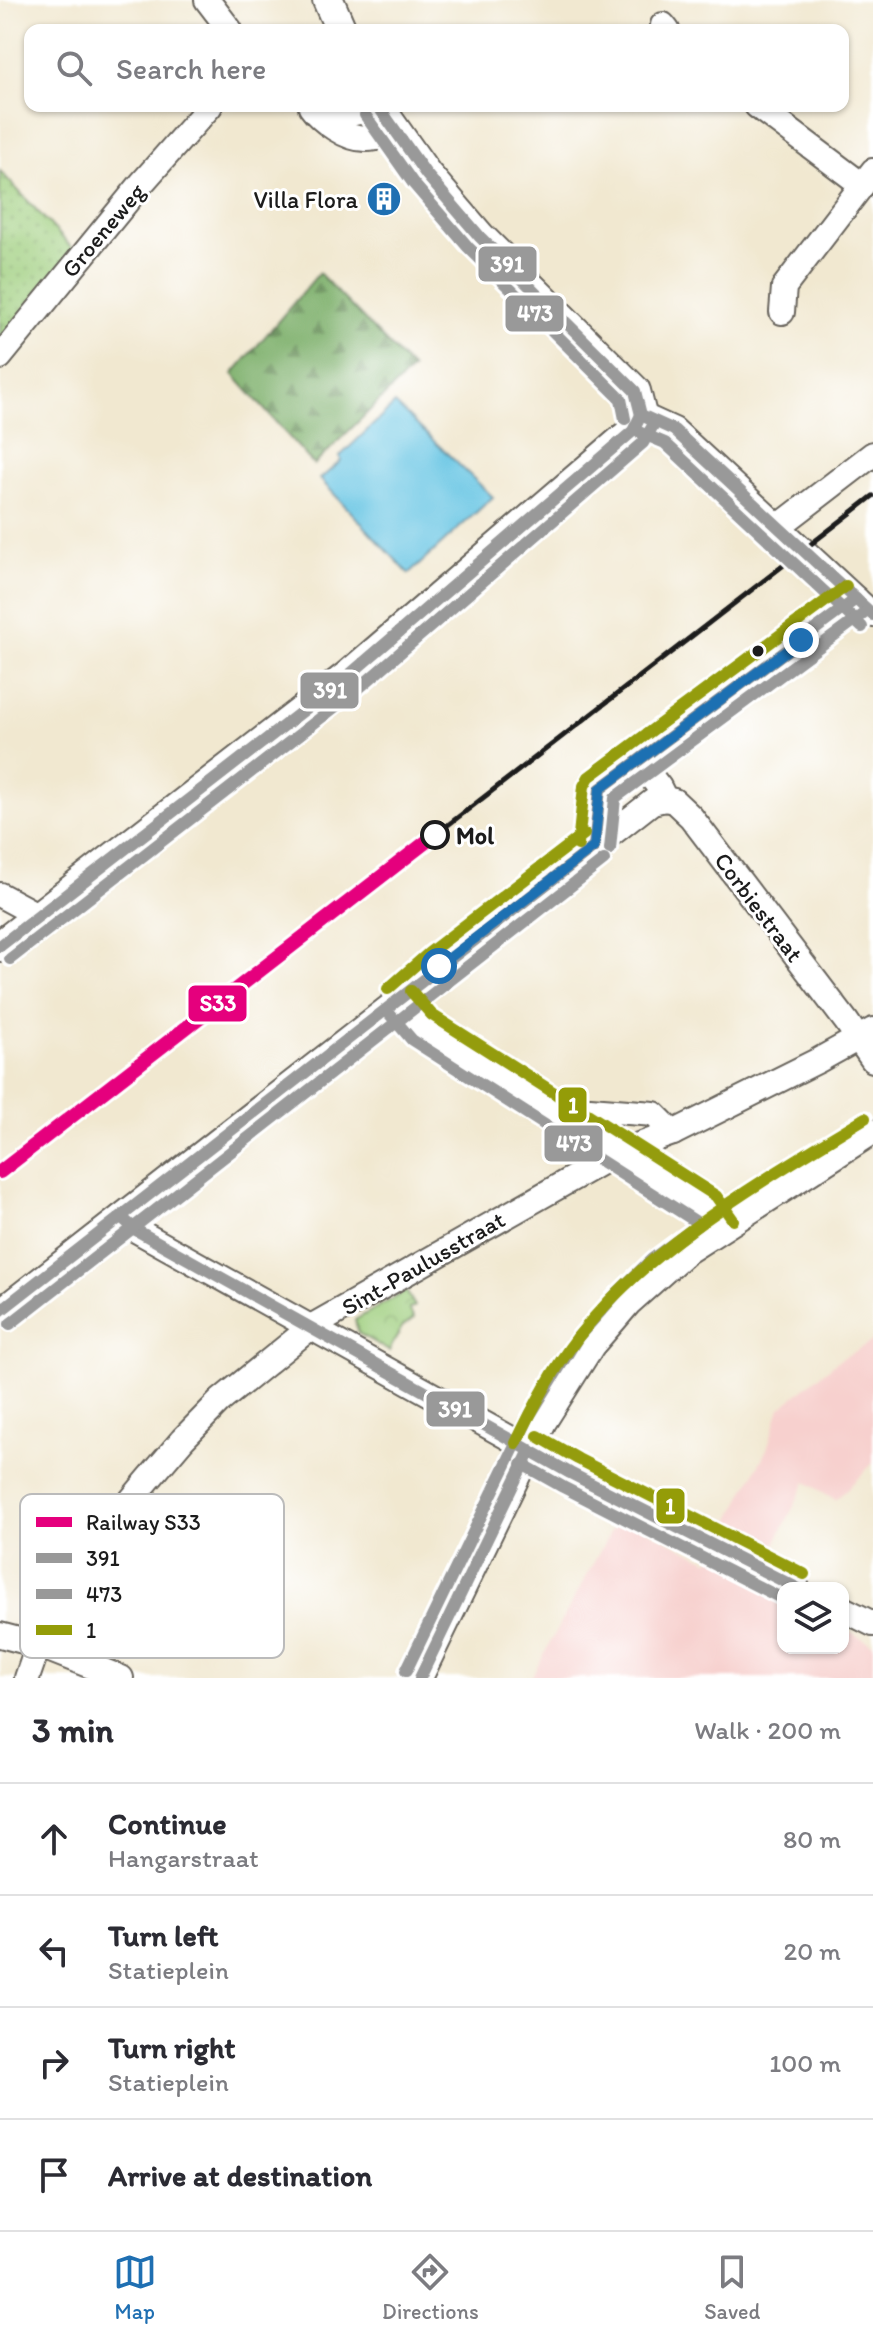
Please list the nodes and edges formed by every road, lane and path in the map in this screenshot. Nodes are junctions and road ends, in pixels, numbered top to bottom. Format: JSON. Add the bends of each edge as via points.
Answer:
{"nodes":[{"id":1,"x":207,"y":0,"type":"edge"},
{"id":2,"x":328,"y":0,"type":"edge"},
{"id":3,"x":225,"y":24,"type":"edge"},
{"id":4,"x":338,"y":24,"type":"edge"},
{"id":5,"x":205,"y":112,"type":"edge"},
{"id":6,"x":315,"y":112,"type":"edge"},
{"id":7,"x":326,"y":112,"type":"edge"},
{"id":8,"x":360,"y":112,"type":"edge"},
{"id":9,"x":381,"y":112,"type":"edge"},
{"id":10,"x":766,"y":112,"type":"edge"},
{"id":11,"x":397,"y":134,"type":"junction"},
{"id":12,"x":868,"y":178,"type":"edge"},
{"id":13,"x":782,"y":312,"type":"dead end"},
{"id":14,"x":0,"y":357,"type":"edge"},
{"id":15,"x":641,"y":415,"type":"junction"},
{"id":16,"x":873,"y":454,"type":"edge"},
{"id":17,"x":778,"y":527,"type":"junction"},
{"id":18,"x":864,"y":607,"type":"edge"},
{"id":19,"x":639,"y":761,"type":"junction"},
{"id":20,"x":665,"y":799,"type":"junction"},
{"id":21,"x":594,"y":847,"type":"junction"},
{"id":22,"x":0,"y":895,"type":"edge"},
{"id":23,"x":39,"y":916,"type":"junction"},
{"id":24,"x":0,"y":946,"type":"edge"},
{"id":25,"x":399,"y":1001,"type":"junction"},
{"id":26,"x":866,"y":1034,"type":"edge"},
{"id":27,"x":873,"y":1060,"type":"edge"},
{"id":28,"x":560,"y":1117,"type":"junction"},
{"id":29,"x":873,"y":1132,"type":"edge"},
{"id":30,"x":673,"y":1133,"type":"junction"},
{"id":31,"x":619,"y":1152,"type":"junction"},
{"id":32,"x":121,"y":1217,"type":"junction"},
{"id":33,"x":720,"y":1229,"type":"junction"},
{"id":34,"x":0,"y":1311,"type":"edge"},
{"id":35,"x":311,"y":1327,"type":"junction"},
{"id":36,"x":530,"y":1450,"type":"junction"},
{"id":37,"x":137,"y":1494,"type":"edge"},
{"id":38,"x":785,"y":1582,"type":"edge"},
{"id":39,"x":849,"y":1612,"type":"edge"},
{"id":40,"x":873,"y":1624,"type":"edge"},
{"id":41,"x":0,"y":1635,"type":"edge"},
{"id":42,"x":20,"y":1640,"type":"edge"},
{"id":43,"x":34,"y":1658,"type":"edge"},
{"id":44,"x":71,"y":1658,"type":"edge"},
{"id":45,"x":27,"y":1678,"type":"edge"},
{"id":46,"x":121,"y":1678,"type":"edge"},
{"id":47,"x":420,"y":1678,"type":"edge"}],
"edges":[{"from":1,"to":3,"type":"street"},
{"from":2,"to":4,"type":"main road"},
{"from":5,"to":14,"type":"street","name":"Groeneweg"},
{"from":6,"to":11,"type":"street","via":[[363,140]]},
{"from":7,"to":8,"type":"street"},
{"from":9,"to":11,"type":"main road"},
{"from":10,"to":12,"type":"street"},
{"from":11,"to":15,"type":"main road","via":[[480,237],[635,391]]},
{"from":12,"to":13,"type":"street","via":[[784,287]]},
{"from":15,"to":17,"type":"street","via":[[674,430]]},
{"from":15,"to":23,"type":"main road","via":[[633,431],[380,649]]},
{"from":16,"to":17,"type":"street"},
{"from":17,"to":18,"type":"street"},
{"from":18,"to":19,"type":"street"},
{"from":19,"to":20,"type":"street","name":"Corbiestraat"},
{"from":19,"to":21,"type":"street","via":[[600,789]]},
{"from":20,"to":21,"type":"street","via":[[652,802]]},
{"from":20,"to":26,"type":"street","name":"Corbiestraat","via":[[691,817]]},
{"from":21,"to":25,"type":"street"},
{"from":22,"to":23,"type":"street"},
{"from":23,"to":24,"type":"main road"},
{"from":25,"to":28,"type":"street","via":[[421,1027]]},
{"from":25,"to":32,"type":"street"},
{"from":26,"to":27,"type":"street","name":"Corbiestraat"},
{"from":26,"to":30,"type":"street","name":"Sint-Paulusstraat"},
{"from":28,"to":30,"type":"street","via":[[590,1109],[654,1114]]},
{"from":28,"to":31,"type":"street"},
{"from":29,"to":33,"type":"street"},
{"from":30,"to":31,"type":"street","name":"Sint-Paulusstraat"},
{"from":31,"to":33,"type":"street","via":[[707,1209]]},
{"from":31,"to":35,"type":"street","name":"Sint-Paulusstraat"},
{"from":32,"to":34,"type":"street"},
{"from":32,"to":35,"type":"street"},
{"from":33,"to":36,"type":"street","via":[[663,1270],[592,1346]]},
{"from":35,"to":36,"type":"street"},
{"from":35,"to":37,"type":"street","name":"Sint-Paulusstraat","via":[[220,1401]]},
{"from":36,"to":38,"type":"street"},
{"from":36,"to":47,"type":"street"},
{"from":39,"to":40,"type":"street"},
{"from":41,"to":42,"type":"street"},
{"from":43,"to":45,"type":"street","name":"Sint-Paulusstraat"},
{"from":44,"to":46,"type":"street"}]}
